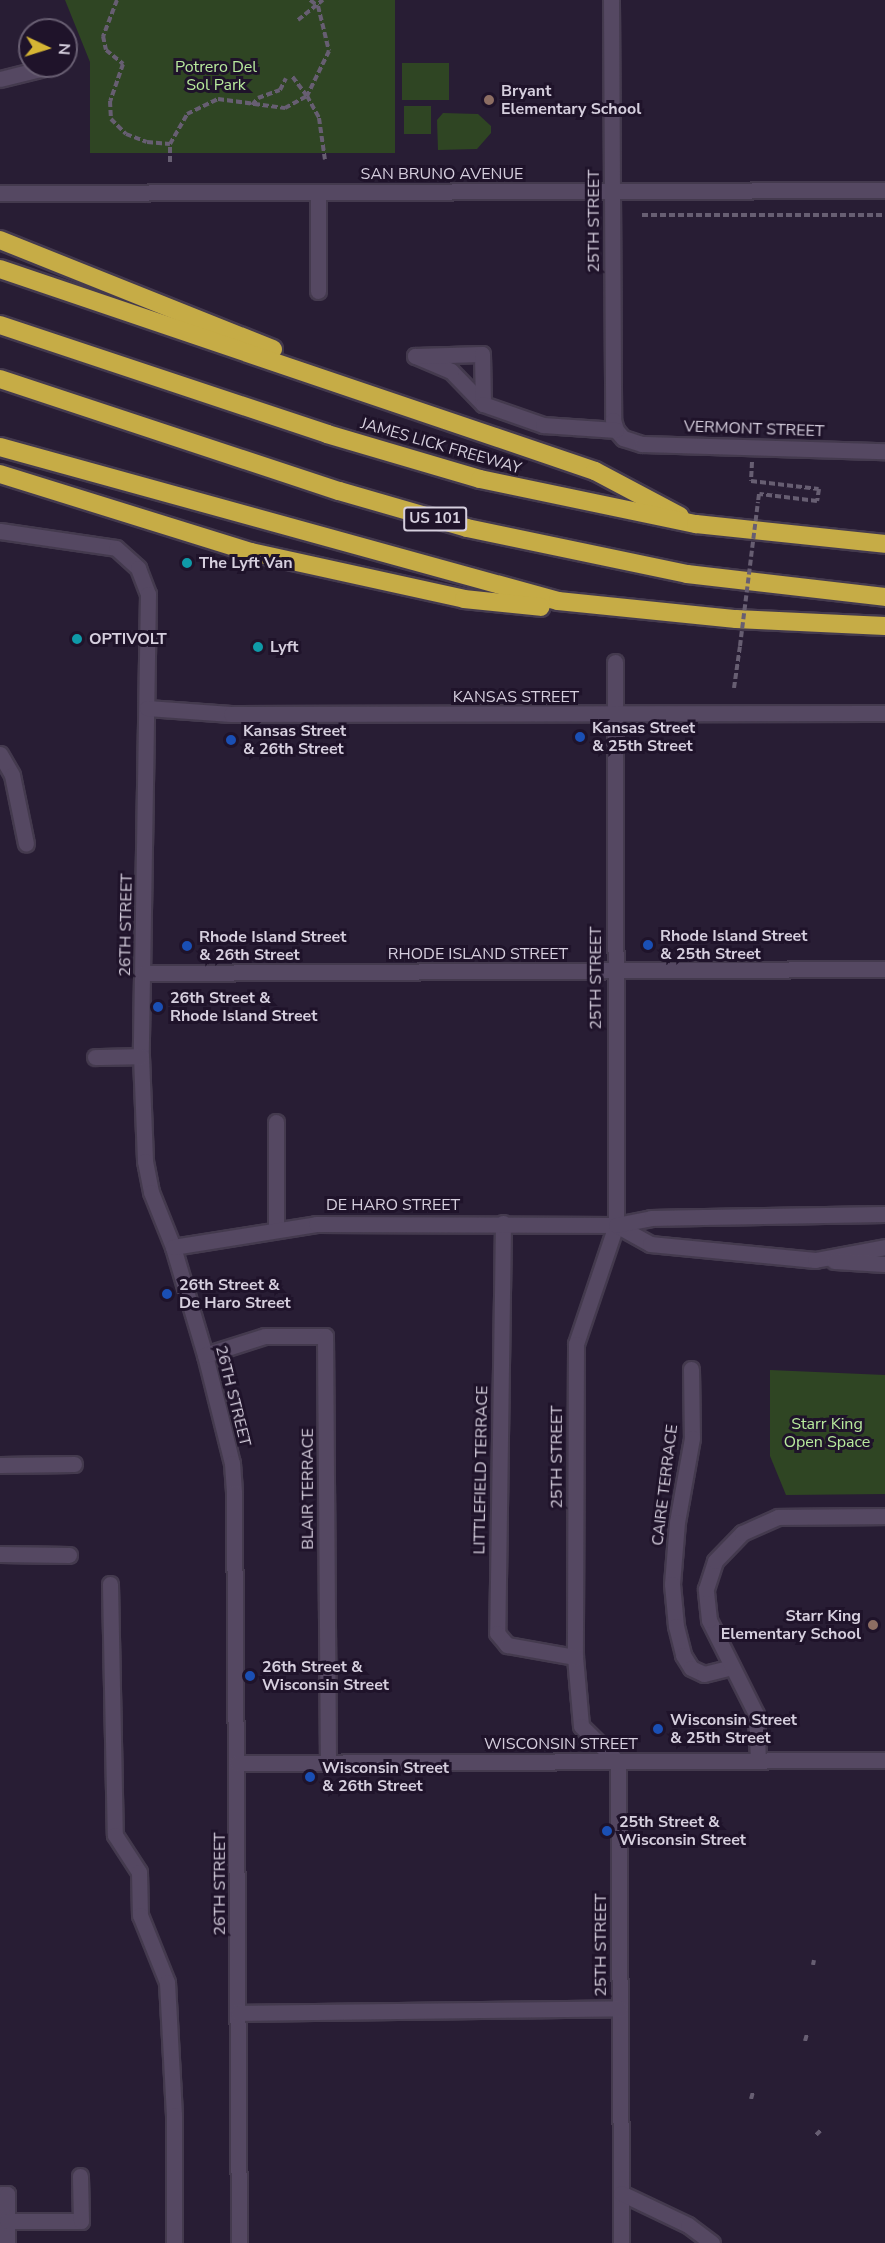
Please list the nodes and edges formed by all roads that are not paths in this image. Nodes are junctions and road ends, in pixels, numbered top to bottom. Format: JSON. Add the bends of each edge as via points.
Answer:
{"nodes":[{"id":1,"x":611,"y":0,"type":"edge"},
{"id":2,"x":18,"y":74,"type":"edge"},
{"id":3,"x":0,"y":79,"type":"edge"},
{"id":4,"x":885,"y":190,"type":"edge"},
{"id":5,"x":612,"y":191,"type":"junction"},
{"id":6,"x":318,"y":192,"type":"junction"},
{"id":7,"x":0,"y":193,"type":"edge"},
{"id":8,"x":0,"y":240,"type":"edge"},
{"id":9,"x":0,"y":269,"type":"edge"},
{"id":10,"x":318,"y":291,"type":"dead end"},
{"id":11,"x":0,"y":326,"type":"edge"},
{"id":12,"x":0,"y":379,"type":"edge"},
{"id":13,"x":483,"y":404,"type":"junction"},
{"id":14,"x":464,"y":427,"type":"junction"},
{"id":15,"x":620,"y":434,"type":"junction"},
{"id":16,"x":0,"y":447,"type":"edge"},
{"id":17,"x":885,"y":451,"type":"edge"},
{"id":18,"x":0,"y":474,"type":"edge"},
{"id":19,"x":696,"y":524,"type":"junction"},
{"id":20,"x":0,"y":531,"type":"edge"},
{"id":21,"x":885,"y":544,"type":"edge"},
{"id":22,"x":885,"y":597,"type":"edge"},
{"id":23,"x":660,"y":612,"type":"junction"},
{"id":24,"x":885,"y":626,"type":"edge"},
{"id":25,"x":615,"y":662,"type":"dead end"},
{"id":26,"x":147,"y":708,"type":"junction"},
{"id":27,"x":885,"y":713,"type":"edge"},
{"id":28,"x":615,"y":715,"type":"junction"},
{"id":29,"x":0,"y":754,"type":"edge"},
{"id":30,"x":26,"y":844,"type":"dead end"},
{"id":31,"x":885,"y":969,"type":"edge"},
{"id":32,"x":613,"y":971,"type":"junction"},
{"id":33,"x":143,"y":973,"type":"junction"},
{"id":34,"x":141,"y":1056,"type":"junction"},
{"id":35,"x":95,"y":1057,"type":"dead end"},
{"id":36,"x":276,"y":1122,"type":"dead end"},
{"id":37,"x":885,"y":1214,"type":"edge"},
{"id":38,"x":503,"y":1223,"type":"junction"},
{"id":39,"x":616,"y":1225,"type":"junction"},
{"id":40,"x":276,"y":1229,"type":"junction"},
{"id":41,"x":173,"y":1247,"type":"junction"},
{"id":42,"x":885,"y":1247,"type":"edge"},
{"id":43,"x":815,"y":1260,"type":"junction"},
{"id":44,"x":885,"y":1264,"type":"edge"},
{"id":45,"x":205,"y":1354,"type":"junction"},
{"id":46,"x":691,"y":1369,"type":"dead end"},
{"id":47,"x":74,"y":1464,"type":"dead end"},
{"id":48,"x":0,"y":1465,"type":"edge"},
{"id":49,"x":885,"y":1516,"type":"edge"},
{"id":50,"x":0,"y":1554,"type":"edge"},
{"id":51,"x":69,"y":1555,"type":"dead end"},
{"id":52,"x":110,"y":1584,"type":"dead end"},
{"id":53,"x":574,"y":1656,"type":"junction"},
{"id":54,"x":732,"y":1667,"type":"junction"},
{"id":55,"x":885,"y":1760,"type":"edge"},
{"id":56,"x":758,"y":1761,"type":"junction"},
{"id":57,"x":618,"y":1762,"type":"junction"},
{"id":58,"x":237,"y":1763,"type":"junction"},
{"id":59,"x":328,"y":1764,"type":"junction"},
{"id":60,"x":620,"y":2008,"type":"junction"},
{"id":61,"x":238,"y":2013,"type":"junction"},
{"id":62,"x":81,"y":2176,"type":"dead end"},
{"id":63,"x":621,"y":2193,"type":"junction"},
{"id":64,"x":0,"y":2194,"type":"edge"},
{"id":65,"x":7,"y":2221,"type":"junction"},
{"id":66,"x":7,"y":2243,"type":"edge"},
{"id":67,"x":174,"y":2243,"type":"edge"},
{"id":68,"x":239,"y":2243,"type":"edge"},
{"id":69,"x":621,"y":2243,"type":"edge"},
{"id":70,"x":712,"y":2243,"type":"edge"}],
"edges":[{"from":1,"to":5,"type":"street","name":"25TH STREET"},
{"from":2,"to":3,"type":"street"},
{"from":4,"to":5,"type":"street","name":"SAN BRUNO AVENUE"},
{"from":5,"to":6,"type":"street","name":"SAN BRUNO AVENUE"},
{"from":5,"to":15,"type":"street","name":"25TH STREET","via":[[613,420]]},
{"from":6,"to":7,"type":"street","name":"SAN BRUNO AVENUE"},
{"from":6,"to":10,"type":"street"},
{"from":8,"to":14,"type":"highway"},
{"from":9,"to":14,"type":"highway"},
{"from":11,"to":19,"type":"highway","name":"JAMES LICK FREEWAY","via":[[422,463],[524,490]]},
{"from":12,"to":22,"type":"highway","number":"US 101","via":[[328,487],[478,531],[687,574]]},
{"from":13,"to":13,"type":"street","via":[[482,354],[416,356],[450,371]]},
{"from":13,"to":15,"type":"street","name":"VERMONT STREET","via":[[543,425]]},
{"from":14,"to":19,"type":"highway","via":[[596,471]]},
{"from":15,"to":17,"type":"street","name":"VERMONT STREET","via":[[642,444]]},
{"from":16,"to":23,"type":"highway","via":[[479,582],[558,601]]},
{"from":18,"to":23,"type":"highway","via":[[166,528],[326,570],[464,599],[554,608]]},
{"from":19,"to":21,"type":"highway","name":"JAMES LICK FREEWAY"},
{"from":20,"to":26,"type":"street","name":"26TH STREET","via":[[101,543],[116,548],[138,568],[150,608]]},
{"from":23,"to":24,"type":"highway"},
{"from":25,"to":28,"type":"street","name":"25TH STREET"},
{"from":26,"to":28,"type":"street","name":"KANSAS STREET","via":[[231,714]]},
{"from":26,"to":33,"type":"street","name":"26TH STREET"},
{"from":27,"to":28,"type":"street","name":"KANSAS STREET"},
{"from":28,"to":32,"type":"street","name":"25TH STREET"},
{"from":29,"to":30,"type":"street","via":[[12,775]]},
{"from":31,"to":32,"type":"street","name":"RHODE ISLAND STREET"},
{"from":32,"to":33,"type":"street","name":"RHODE ISLAND STREET"},
{"from":32,"to":39,"type":"street","name":"25TH STREET"},
{"from":33,"to":34,"type":"street","name":"26TH STREET"},
{"from":34,"to":35,"type":"street"},
{"from":34,"to":41,"type":"street","name":"26TH STREET","via":[[145,1161],[151,1192]]},
{"from":36,"to":40,"type":"street"},
{"from":37,"to":39,"type":"street","name":"DE HARO STREET","via":[[651,1218]]},
{"from":38,"to":39,"type":"street","name":"DE HARO STREET"},
{"from":38,"to":40,"type":"street","name":"DE HARO STREET","via":[[316,1224]]},
{"from":38,"to":53,"type":"street","name":"LITTLEFIELD TERRACE","via":[[497,1634],[507,1644]]},
{"from":39,"to":43,"type":"street","name":"DE HARO STREET","via":[[650,1244]]},
{"from":39,"to":53,"type":"street","name":"25TH STREET","via":[[576,1344]]},
{"from":40,"to":41,"type":"street","name":"DE HARO STREET"},
{"from":41,"to":45,"type":"street","name":"26TH STREET"},
{"from":42,"to":43,"type":"street","name":"DE HARO STREET"},
{"from":43,"to":44,"type":"street"},
{"from":45,"to":58,"type":"street","name":"26TH STREET","via":[[232,1463]]},
{"from":45,"to":59,"type":"street","name":"BLAIR TERRACE","via":[[265,1336],[326,1336]]},
{"from":46,"to":54,"type":"street","name":"CAIRE TERRACE","via":[[692,1438],[676,1522],[672,1584],[676,1626],[683,1655],[691,1668],[704,1674]]},
{"from":47,"to":48,"type":"street"},
{"from":49,"to":54,"type":"street","via":[[778,1517],[731,1541],[709,1574],[706,1604],[714,1635]]},
{"from":50,"to":51,"type":"street"},
{"from":52,"to":67,"type":"street","via":[[115,1835],[139,1872],[140,1916],[167,1982],[174,2115]]},
{"from":53,"to":57,"type":"street","name":"25TH STREET","via":[[581,1726]]},
{"from":54,"to":56,"type":"street","via":[[756,1714]]},
{"from":55,"to":56,"type":"street","name":"WISCONSIN STREET"},
{"from":56,"to":57,"type":"street","name":"WISCONSIN STREET"},
{"from":57,"to":59,"type":"street","name":"WISCONSIN STREET"},
{"from":57,"to":60,"type":"street","name":"25TH STREET"},
{"from":58,"to":59,"type":"street","name":"WISCONSIN STREET"},
{"from":58,"to":61,"type":"street","name":"26TH STREET"},
{"from":60,"to":61,"type":"street"},
{"from":60,"to":63,"type":"street","name":"25TH STREET"},
{"from":61,"to":68,"type":"street","name":"26TH STREET"},
{"from":62,"to":65,"type":"street","via":[[81,2221]]},
{"from":63,"to":69,"type":"street","name":"25TH STREET"},
{"from":63,"to":70,"type":"street","via":[[688,2225]]},
{"from":64,"to":65,"type":"street","via":[[7,2194]]},
{"from":65,"to":66,"type":"street"}]}
